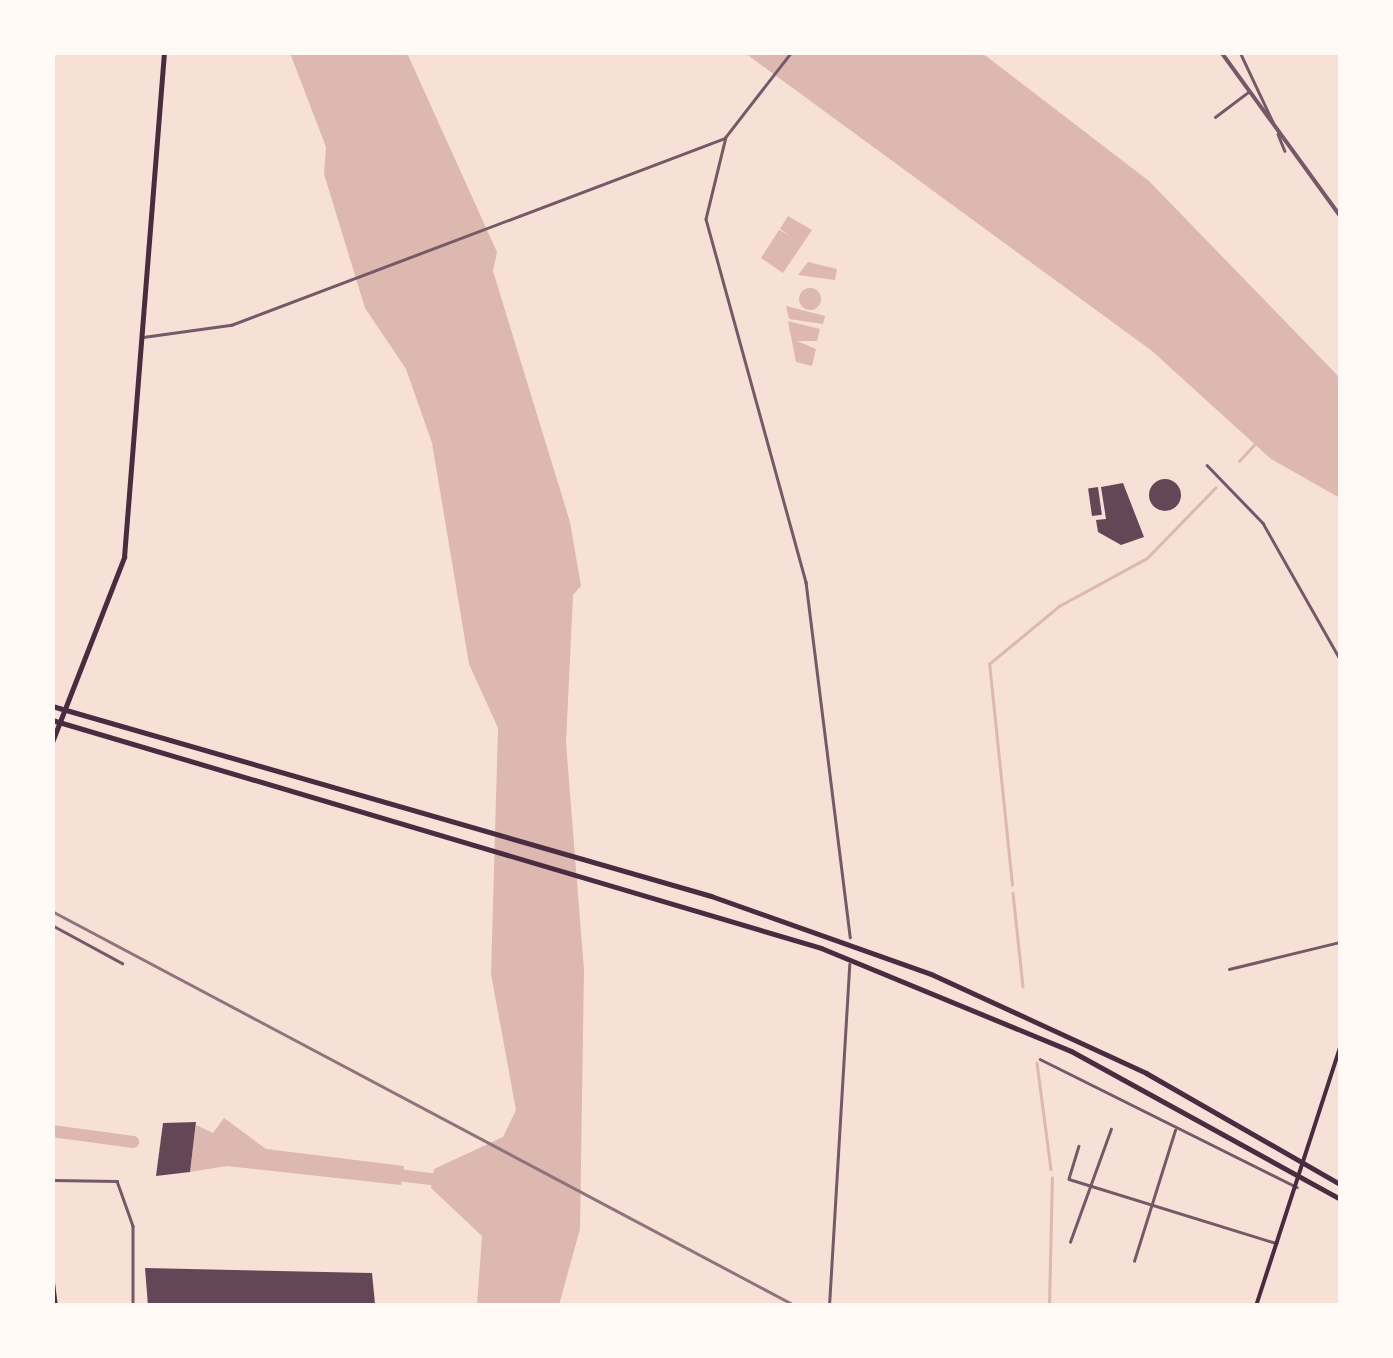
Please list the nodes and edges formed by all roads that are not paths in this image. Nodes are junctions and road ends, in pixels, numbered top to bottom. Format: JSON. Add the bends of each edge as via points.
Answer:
{"nodes":[{"id":1,"x":164,"y":52,"type":"edge"},
{"id":2,"x":792,"y":52,"type":"edge"},
{"id":3,"x":1221,"y":52,"type":"edge"},
{"id":4,"x":1240,"y":52,"type":"edge"},
{"id":5,"x":1248,"y":93,"type":"junction"},
{"id":6,"x":1214,"y":117,"type":"dead end"},
{"id":7,"x":726,"y":138,"type":"junction"},
{"id":8,"x":1285,"y":151,"type":"junction"},
{"id":9,"x":1340,"y":216,"type":"edge"},
{"id":10,"x":144,"y":337,"type":"junction"},
{"id":11,"x":1207,"y":465,"type":"dead end"},
{"id":12,"x":1340,"y":659,"type":"edge"},
{"id":13,"x":52,"y":706,"type":"edge"},
{"id":14,"x":52,"y":720,"type":"edge"},
{"id":15,"x":52,"y":742,"type":"edge"},
{"id":16,"x":52,"y":924,"type":"edge"},
{"id":17,"x":850,"y":937,"type":"dead end"},
{"id":18,"x":1340,"y":942,"type":"edge"},
{"id":19,"x":122,"y":962,"type":"dead end"},
{"id":20,"x":850,"y":965,"type":"dead end"},
{"id":21,"x":1229,"y":969,"type":"dead end"},
{"id":22,"x":52,"y":1024,"type":"edge"},
{"id":23,"x":1340,"y":1047,"type":"edge"},
{"id":24,"x":52,"y":1051,"type":"edge"},
{"id":25,"x":1040,"y":1059,"type":"dead end"},
{"id":26,"x":1175,"y":1128,"type":"junction"},
{"id":27,"x":1110,"y":1129,"type":"dead end"},
{"id":28,"x":1079,"y":1146,"type":"dead end"},
{"id":29,"x":52,"y":1180,"type":"edge"},
{"id":30,"x":1340,"y":1184,"type":"edge"},
{"id":31,"x":1090,"y":1185,"type":"junction"},
{"id":32,"x":1297,"y":1188,"type":"junction"},
{"id":33,"x":1340,"y":1199,"type":"edge"},
{"id":34,"x":1152,"y":1205,"type":"junction"},
{"id":35,"x":1070,"y":1242,"type":"dead end"},
{"id":36,"x":1277,"y":1243,"type":"junction"},
{"id":37,"x":1134,"y":1260,"type":"dead end"},
{"id":38,"x":52,"y":1282,"type":"edge"},
{"id":39,"x":55,"y":1306,"type":"edge"},
{"id":40,"x":133,"y":1306,"type":"edge"},
{"id":41,"x":829,"y":1306,"type":"edge"},
{"id":42,"x":1256,"y":1306,"type":"edge"}],
"edges":[{"from":1,"to":10,"type":"highway"},
{"from":2,"to":7,"type":"street"},
{"from":3,"to":5,"type":"street"},
{"from":4,"to":8,"type":"street"},
{"from":5,"to":6,"type":"street"},
{"from":5,"to":8,"type":"street"},
{"from":7,"to":10,"type":"street","via":[[231,326]]},
{"from":7,"to":17,"type":"street","via":[[710,183],[708,230],[803,566]]},
{"from":8,"to":9,"type":"street"},
{"from":10,"to":15,"type":"highway","via":[[117,593]]},
{"from":11,"to":12,"type":"street","via":[[1263,523]]},
{"from":13,"to":30,"type":"highway","via":[[820,933],[1078,1039]]},
{"from":14,"to":33,"type":"highway","via":[[821,948],[1042,1037]]},
{"from":16,"to":19,"type":"street"},
{"from":18,"to":21,"type":"street"},
{"from":20,"to":41,"type":"street"},
{"from":22,"to":24,"type":"highway"},
{"from":23,"to":32,"type":"main road"},
{"from":25,"to":26,"type":"street"},
{"from":26,"to":32,"type":"street"},
{"from":26,"to":34,"type":"street"},
{"from":27,"to":31,"type":"street"},
{"from":28,"to":31,"type":"street","via":[[1069,1179]]},
{"from":29,"to":40,"type":"street","via":[[117,1181],[133,1226]]},
{"from":31,"to":34,"type":"street"},
{"from":31,"to":35,"type":"street"},
{"from":32,"to":36,"type":"main road"},
{"from":34,"to":36,"type":"street"},
{"from":34,"to":37,"type":"street"},
{"from":36,"to":42,"type":"main road"},
{"from":38,"to":39,"type":"highway"}]}
